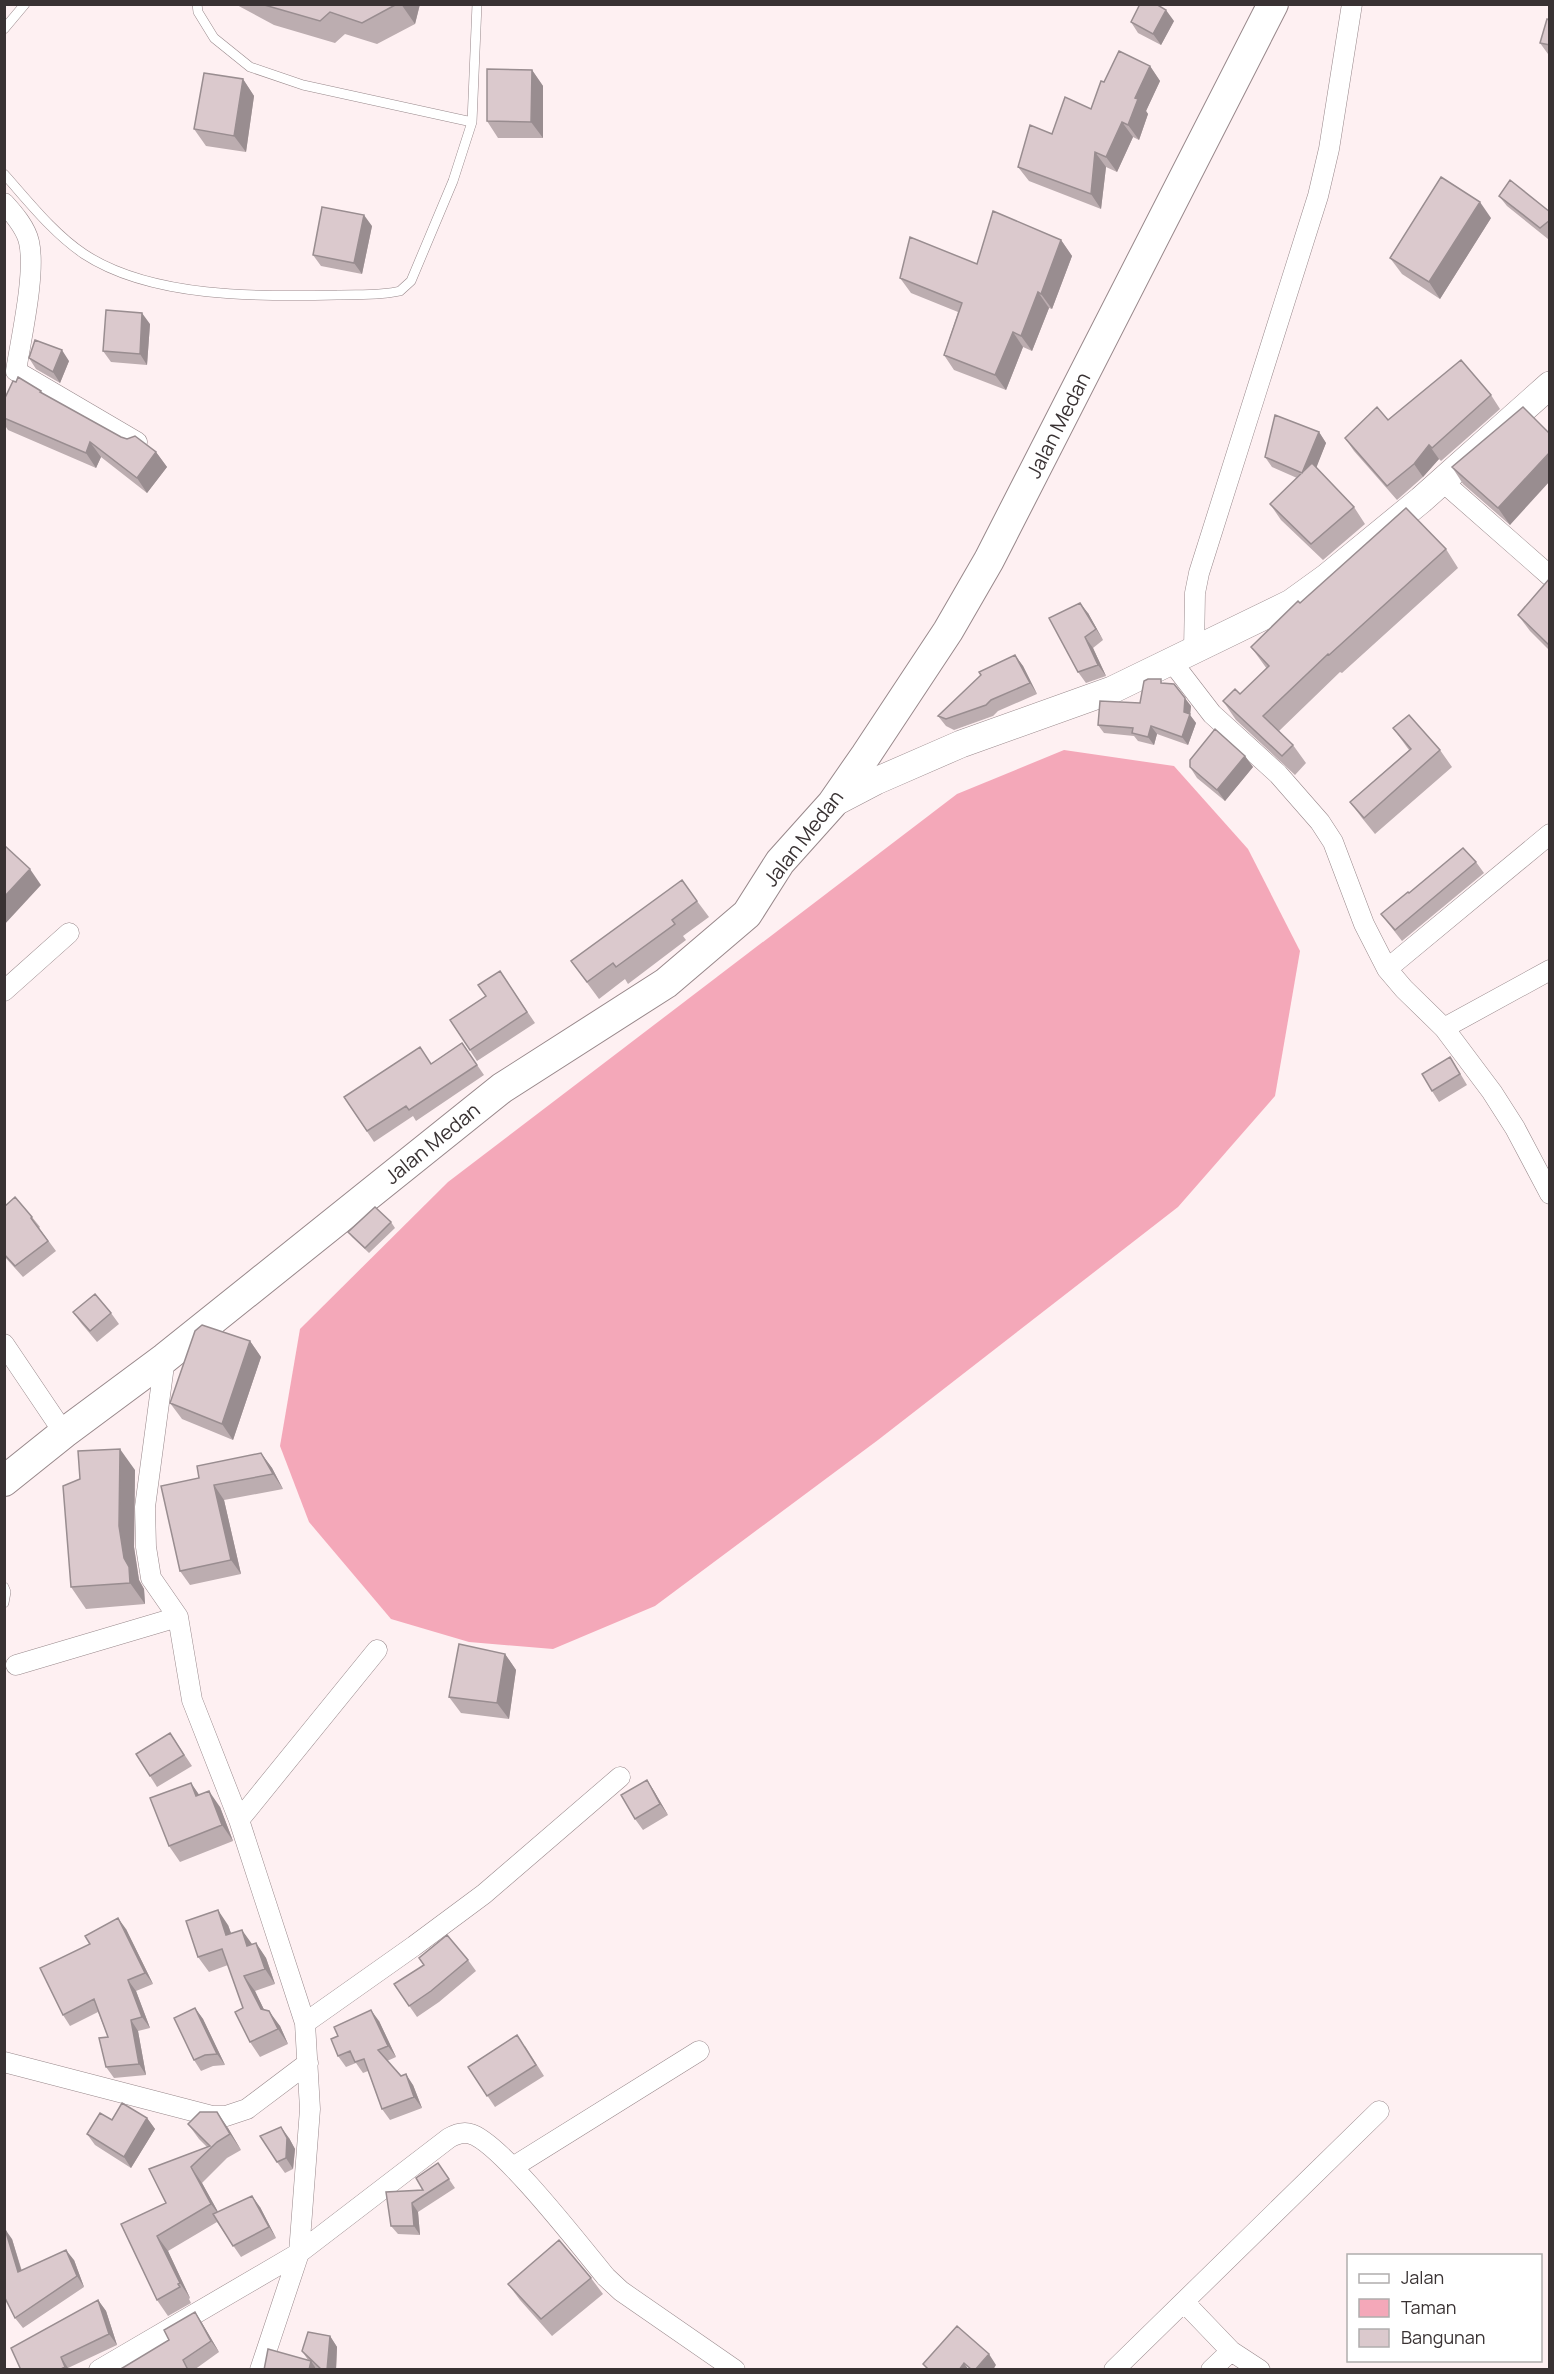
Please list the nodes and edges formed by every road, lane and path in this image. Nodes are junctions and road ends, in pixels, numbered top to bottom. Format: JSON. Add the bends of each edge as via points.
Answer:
{"nodes":[{"id":1,"x":25,"y":4,"type":"edge"},
{"id":2,"x":197,"y":4,"type":"edge"},
{"id":3,"x":477,"y":4,"type":"edge"},
{"id":4,"x":1274,"y":4,"type":"edge"},
{"id":5,"x":1352,"y":4,"type":"edge"},
{"id":6,"x":4,"y":29,"type":"edge"},
{"id":7,"x":472,"y":122,"type":"junction"},
{"id":8,"x":4,"y":174,"type":"edge"},
{"id":9,"x":4,"y":203,"type":"edge"},
{"id":10,"x":1550,"y":385,"type":"edge"},
{"id":11,"x":137,"y":442,"type":"edge"},
{"id":12,"x":1442,"y":481,"type":"junction"},
{"id":13,"x":1550,"y":576,"type":"edge"},
{"id":14,"x":1183,"y":656,"type":"junction"},
{"id":15,"x":832,"y":804,"type":"junction"},
{"id":16,"x":1550,"y":834,"type":"edge"},
{"id":17,"x":69,"y":933,"type":"dead end"},
{"id":18,"x":1387,"y":969,"type":"junction"},
{"id":19,"x":1550,"y":970,"type":"edge"},
{"id":20,"x":4,"y":990,"type":"edge"},
{"id":21,"x":1444,"y":1028,"type":"junction"},
{"id":22,"x":1543,"y":1161,"type":"edge"},
{"id":23,"x":1550,"y":1194,"type":"edge"},
{"id":24,"x":4,"y":1344,"type":"edge"},
{"id":25,"x":165,"y":1358,"type":"junction"},
{"id":26,"x":64,"y":1433,"type":"junction"},
{"id":27,"x":4,"y":1481,"type":"edge"},
{"id":28,"x":4,"y":1587,"type":"edge"},
{"id":29,"x":4,"y":1603,"type":"edge"},
{"id":30,"x":178,"y":1617,"type":"junction"},
{"id":31,"x":377,"y":1650,"type":"dead end"},
{"id":32,"x":16,"y":1665,"type":"dead end"},
{"id":33,"x":620,"y":1777,"type":"dead end"},
{"id":34,"x":239,"y":1821,"type":"junction"},
{"id":35,"x":305,"y":2023,"type":"junction"},
{"id":36,"x":699,"y":2051,"type":"dead end"},
{"id":37,"x":4,"y":2062,"type":"edge"},
{"id":38,"x":308,"y":2063,"type":"junction"},
{"id":39,"x":1379,"y":2111,"type":"dead end"},
{"id":40,"x":513,"y":2167,"type":"junction"},
{"id":41,"x":299,"y":2253,"type":"junction"},
{"id":42,"x":1184,"y":2302,"type":"junction"},
{"id":43,"x":1231,"y":2351,"type":"junction"},
{"id":44,"x":99,"y":2370,"type":"edge"},
{"id":45,"x":260,"y":2370,"type":"edge"},
{"id":46,"x":735,"y":2370,"type":"edge"},
{"id":47,"x":1114,"y":2370,"type":"edge"},
{"id":48,"x":1211,"y":2370,"type":"edge"},
{"id":49,"x":1260,"y":2370,"type":"edge"}],
"edges":[{"from":1,"to":6,"type":"lane"},
{"from":2,"to":7,"type":"lane","via":[[214,38],[250,66],[303,85]]},
{"from":3,"to":7,"type":"lane"},
{"from":4,"to":15,"type":"main road","name":"Jalan Medan","via":[[988,560],[948,631]]},
{"from":5,"to":14,"type":"street","via":[[1318,196],[1198,573]]},
{"from":7,"to":8,"type":"lane","via":[[453,181],[411,281],[395,292],[286,297],[149,282],[104,265],[77,249],[57,233]]},
{"from":9,"to":11,"type":"street","via":[[29,240],[32,262],[16,371]]},
{"from":10,"to":12,"type":"street"},
{"from":12,"to":13,"type":"street"},
{"from":12,"to":14,"type":"street","via":[[1306,593]]},
{"from":14,"to":15,"type":"street","via":[[1080,703],[961,744]]},
{"from":14,"to":18,"type":"street","via":[[1212,714],[1278,774],[1324,827]]},
{"from":15,"to":25,"type":"main road","name":"Jalan Medan","via":[[780,862],[747,914],[666,983],[502,1088]]},
{"from":16,"to":18,"type":"street"},
{"from":17,"to":20,"type":"street"},
{"from":18,"to":21,"type":"street"},
{"from":19,"to":21,"type":"street"},
{"from":21,"to":22,"type":"street"},
{"from":22,"to":23,"type":"street"},
{"from":24,"to":26,"type":"street"},
{"from":25,"to":26,"type":"main road","name":"Jalan Medan"},
{"from":25,"to":30,"type":"street","via":[[145,1508],[146,1547],[151,1578]]},
{"from":26,"to":27,"type":"main road","name":"Jalan Medan"},
{"from":28,"to":29,"type":"lane"},
{"from":30,"to":32,"type":"street"},
{"from":30,"to":34,"type":"street","via":[[192,1700]]},
{"from":31,"to":34,"type":"street"},
{"from":33,"to":35,"type":"street","via":[[484,1894]]},
{"from":34,"to":35,"type":"street"},
{"from":35,"to":38,"type":"street"},
{"from":36,"to":40,"type":"street"},
{"from":37,"to":38,"type":"street","via":[[212,2116],[247,2109]]},
{"from":38,"to":41,"type":"street","via":[[310,2109]]},
{"from":39,"to":42,"type":"street"},
{"from":40,"to":41,"type":"street","via":[[473,2134],[454,2135]]},
{"from":40,"to":46,"type":"street","via":[[606,2277]]},
{"from":41,"to":44,"type":"street"},
{"from":41,"to":45,"type":"street"},
{"from":42,"to":43,"type":"street"},
{"from":42,"to":47,"type":"street"},
{"from":43,"to":48,"type":"street"},
{"from":43,"to":49,"type":"street"}]}
